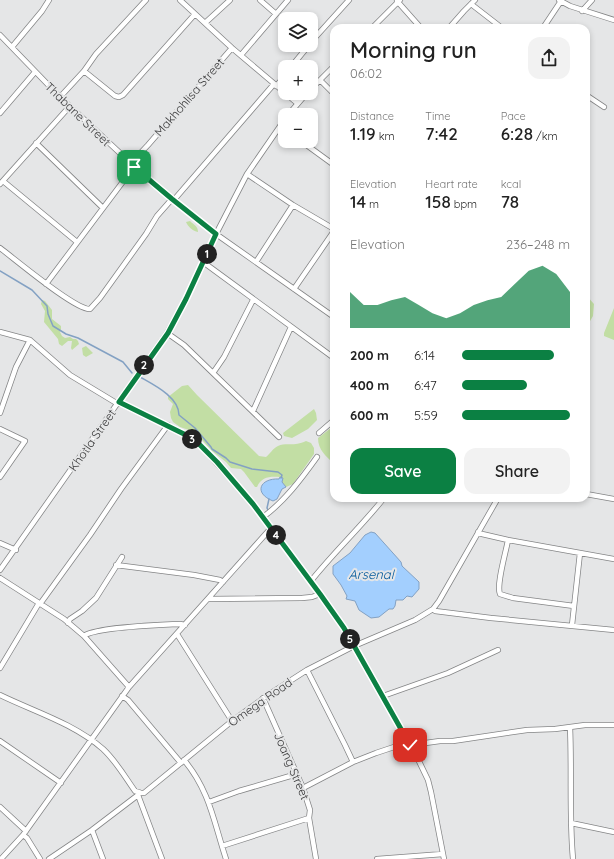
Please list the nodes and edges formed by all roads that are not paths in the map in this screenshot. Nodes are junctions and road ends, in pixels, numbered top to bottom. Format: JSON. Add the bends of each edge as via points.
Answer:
{"nodes":[{"id":1,"x":49,"y":0,"type":"edge"},
{"id":2,"x":146,"y":0,"type":"edge"},
{"id":3,"x":180,"y":0,"type":"edge"},
{"id":4,"x":230,"y":0,"type":"edge"},
{"id":5,"x":260,"y":0,"type":"edge"},
{"id":6,"x":288,"y":0,"type":"edge"},
{"id":7,"x":349,"y":0,"type":"edge"},
{"id":8,"x":475,"y":0,"type":"edge"},
{"id":9,"x":592,"y":0,"type":"edge"},
{"id":10,"x":398,"y":1,"type":"edge"},
{"id":11,"x":560,"y":1,"type":"edge"},
{"id":12,"x":471,"y":4,"type":"junction"},
{"id":13,"x":582,"y":11,"type":"junction"},
{"id":14,"x":195,"y":14,"type":"junction"},
{"id":15,"x":276,"y":14,"type":"junction"},
{"id":16,"x":614,"y":20,"type":"edge"},
{"id":17,"x":205,"y":23,"type":"junction"},
{"id":18,"x":376,"y":24,"type":"edge"},
{"id":19,"x":418,"y":24,"type":"edge"},
{"id":20,"x":453,"y":24,"type":"edge"},
{"id":21,"x":497,"y":24,"type":"edge"},
{"id":22,"x":546,"y":24,"type":"edge"},
{"id":23,"x":318,"y":34,"type":"edge"},
{"id":24,"x":0,"y":35,"type":"edge"},
{"id":25,"x":5,"y":39,"type":"junction"},
{"id":26,"x":0,"y":44,"type":"edge"},
{"id":27,"x":12,"y":47,"type":"junction"},
{"id":28,"x":232,"y":48,"type":"junction"},
{"id":29,"x":304,"y":52,"type":"edge"},
{"id":30,"x":241,"y":56,"type":"junction"},
{"id":31,"x":297,"y":60,"type":"edge"},
{"id":32,"x":330,"y":70,"type":"edge"},
{"id":33,"x":84,"y":71,"type":"junction"},
{"id":34,"x":35,"y":72,"type":"junction"},
{"id":35,"x":320,"y":80,"type":"joint"},
{"id":36,"x":278,"y":82,"type":"edge"},
{"id":37,"x":275,"y":85,"type":"junction"},
{"id":38,"x":330,"y":90,"type":"edge"},
{"id":39,"x":60,"y":97,"type":"junction"},
{"id":40,"x":590,"y":98,"type":"edge"},
{"id":41,"x":300,"y":100,"type":"edge"},
{"id":42,"x":297,"y":103,"type":"junction"},
{"id":43,"x":70,"y":106,"type":"junction"},
{"id":44,"x":604,"y":107,"type":"dead end"},
{"id":45,"x":293,"y":108,"type":"edge"},
{"id":46,"x":0,"y":113,"type":"edge"},
{"id":47,"x":278,"y":129,"type":"edge"},
{"id":48,"x":36,"y":143,"type":"junction"},
{"id":49,"x":311,"y":148,"type":"edge"},
{"id":50,"x":330,"y":162,"type":"edge"},
{"id":51,"x":132,"y":165,"type":"junction"},
{"id":52,"x":247,"y":174,"type":"junction"},
{"id":53,"x":1,"y":183,"type":"edge"},
{"id":54,"x":172,"y":200,"type":"junction"},
{"id":55,"x":293,"y":205,"type":"junction"},
{"id":56,"x":103,"y":208,"type":"junction"},
{"id":57,"x":330,"y":228,"type":"edge"},
{"id":58,"x":216,"y":234,"type":"junction"},
{"id":59,"x":330,"y":236,"type":"edge"},
{"id":60,"x":77,"y":242,"type":"junction"},
{"id":61,"x":0,"y":248,"type":"edge"},
{"id":62,"x":203,"y":262,"type":"junction"},
{"id":63,"x":256,"y":262,"type":"junction"},
{"id":64,"x":46,"y":284,"type":"junction"},
{"id":65,"x":294,"y":289,"type":"junction"},
{"id":66,"x":253,"y":300,"type":"junction"},
{"id":67,"x":330,"y":314,"type":"edge"},
{"id":68,"x":291,"y":327,"type":"junction"},
{"id":69,"x":0,"y":332,"type":"edge"},
{"id":70,"x":168,"y":333,"type":"junction"},
{"id":71,"x":30,"y":340,"type":"junction"},
{"id":72,"x":330,"y":355,"type":"edge"},
{"id":73,"x":213,"y":373,"type":"junction"},
{"id":74,"x":118,"y":403,"type":"junction"},
{"id":75,"x":253,"y":411,"type":"junction"},
{"id":76,"x":0,"y":413,"type":"edge"},
{"id":77,"x":330,"y":423,"type":"edge"},
{"id":78,"x":168,"y":426,"type":"junction"},
{"id":79,"x":0,"y":429,"type":"edge"},
{"id":80,"x":319,"y":433,"type":"dead end"},
{"id":81,"x":279,"y":437,"type":"dead end"},
{"id":82,"x":318,"y":457,"type":"dead end"},
{"id":83,"x":0,"y":477,"type":"edge"},
{"id":84,"x":590,"y":495,"type":"edge"},
{"id":85,"x":614,"y":499,"type":"edge"},
{"id":86,"x":381,"y":502,"type":"edge"},
{"id":87,"x":496,"y":502,"type":"edge"},
{"id":88,"x":263,"y":517,"type":"junction"},
{"id":89,"x":271,"y":528,"type":"junction"},
{"id":90,"x":478,"y":532,"type":"junction"},
{"id":91,"x":508,"y":540,"type":"junction"},
{"id":92,"x":0,"y":543,"type":"edge"},
{"id":93,"x":16,"y":550,"type":"junction"},
{"id":94,"x":580,"y":553,"type":"junction"},
{"id":95,"x":122,"y":557,"type":"dead end"},
{"id":96,"x":614,"y":559,"type":"edge"},
{"id":97,"x":116,"y":565,"type":"junction"},
{"id":98,"x":0,"y":570,"type":"edge"},
{"id":99,"x":0,"y":578,"type":"edge"},
{"id":100,"x":311,"y":581,"type":"junction"},
{"id":101,"x":223,"y":582,"type":"junction"},
{"id":102,"x":320,"y":594,"type":"junction"},
{"id":103,"x":208,"y":599,"type":"junction"},
{"id":104,"x":39,"y":604,"type":"junction"},
{"id":105,"x":574,"y":606,"type":"junction"},
{"id":106,"x":432,"y":609,"type":"junction"},
{"id":107,"x":68,"y":623,"type":"junction"},
{"id":108,"x":185,"y":625,"type":"junction"},
{"id":109,"x":572,"y":626,"type":"junction"},
{"id":110,"x":614,"y":630,"type":"edge"},
{"id":111,"x":177,"y":634,"type":"junction"},
{"id":112,"x":84,"y":636,"type":"junction"},
{"id":113,"x":354,"y":646,"type":"junction"},
{"id":114,"x":498,"y":650,"type":"dead end"},
{"id":115,"x":0,"y":668,"type":"edge"},
{"id":116,"x":307,"y":670,"type":"junction"},
{"id":117,"x":129,"y":686,"type":"junction"},
{"id":118,"x":0,"y":695,"type":"edge"},
{"id":119,"x":122,"y":696,"type":"junction"},
{"id":120,"x":383,"y":696,"type":"junction"},
{"id":121,"x":263,"y":698,"type":"junction"},
{"id":122,"x":232,"y":721,"type":"junction"},
{"id":123,"x":614,"y":725,"type":"edge"},
{"id":124,"x":570,"y":727,"type":"junction"},
{"id":125,"x":90,"y":739,"type":"junction"},
{"id":126,"x":0,"y":741,"type":"edge"},
{"id":127,"x":410,"y":744,"type":"junction"},
{"id":128,"x":182,"y":762,"type":"junction"},
{"id":129,"x":352,"y":762,"type":"junction"},
{"id":130,"x":297,"y":774,"type":"junction"},
{"id":131,"x":61,"y":783,"type":"junction"},
{"id":132,"x":303,"y":788,"type":"junction"},
{"id":133,"x":138,"y":794,"type":"junction"},
{"id":134,"x":209,"y":802,"type":"junction"},
{"id":135,"x":0,"y":808,"type":"edge"},
{"id":136,"x":309,"y":818,"type":"junction"},
{"id":137,"x":571,"y":823,"type":"junction"},
{"id":138,"x":92,"y":830,"type":"junction"},
{"id":139,"x":614,"y":832,"type":"edge"},
{"id":140,"x":24,"y":833,"type":"junction"},
{"id":141,"x":222,"y":846,"type":"junction"},
{"id":142,"x":444,"y":856,"type":"edge"},
{"id":143,"x":0,"y":859,"type":"edge"},
{"id":144,"x":40,"y":859,"type":"edge"},
{"id":145,"x":49,"y":859,"type":"edge"},
{"id":146,"x":103,"y":859,"type":"edge"},
{"id":147,"x":162,"y":859,"type":"edge"},
{"id":148,"x":226,"y":859,"type":"edge"},
{"id":149,"x":316,"y":859,"type":"edge"},
{"id":150,"x":377,"y":859,"type":"edge"},
{"id":151,"x":573,"y":859,"type":"edge"}],
"edges":[{"from":1,"to":27,"type":"street"},
{"from":2,"to":33,"type":"street"},
{"from":3,"to":14,"type":"street"},
{"from":4,"to":17,"type":"street"},
{"from":5,"to":15,"type":"street"},
{"from":6,"to":15,"type":"street"},
{"from":7,"to":23,"type":"street"},
{"from":8,"to":12,"type":"street"},
{"from":9,"to":13,"type":"street"},
{"from":10,"to":18,"type":"street"},
{"from":10,"to":19,"type":"street"},
{"from":11,"to":13,"type":"street"},
{"from":11,"to":22,"type":"street"},
{"from":12,"to":20,"type":"street"},
{"from":12,"to":21,"type":"street"},
{"from":13,"to":16,"type":"street"},
{"from":14,"to":17,"type":"street"},
{"from":14,"to":33,"type":"street","via":[[123,95],[115,96]]},
{"from":15,"to":30,"type":"street"},
{"from":17,"to":28,"type":"street"},
{"from":24,"to":25,"type":"street","name":"Thabane Street"},
{"from":25,"to":26,"type":"street"},
{"from":25,"to":27,"type":"street","name":"Thabane Street"},
{"from":27,"to":34,"type":"street","name":"Thabane Street"},
{"from":28,"to":30,"type":"street"},
{"from":28,"to":51,"type":"street","name":"Makhohlisa Street"},
{"from":29,"to":31,"type":"street"},
{"from":30,"to":37,"type":"street"},
{"from":32,"to":35,"type":"street"},
{"from":33,"to":39,"type":"street"},
{"from":34,"to":39,"type":"street","name":"Thabane Street"},
{"from":34,"to":46,"type":"street"},
{"from":35,"to":38,"type":"street"},
{"from":36,"to":37,"type":"street"},
{"from":37,"to":42,"type":"street"},
{"from":37,"to":54,"type":"street"},
{"from":39,"to":43,"type":"street","name":"Thabane Street"},
{"from":40,"to":44,"type":"street"},
{"from":41,"to":42,"type":"street"},
{"from":42,"to":45,"type":"street"},
{"from":43,"to":48,"type":"street"},
{"from":43,"to":51,"type":"street","name":"Thabane Street"},
{"from":47,"to":52,"type":"street","name":"Khotla Street"},
{"from":48,"to":53,"type":"street"},
{"from":48,"to":56,"type":"street"},
{"from":49,"to":50,"type":"street"},
{"from":51,"to":54,"type":"street","name":"Thabane Street"},
{"from":51,"to":56,"type":"street","name":"Makhohlisa Street"},
{"from":52,"to":55,"type":"street"},
{"from":52,"to":58,"type":"street","name":"Khotla Street"},
{"from":53,"to":60,"type":"street"},
{"from":54,"to":58,"type":"street","name":"Thabane Street"},
{"from":54,"to":64,"type":"street","via":[[157,216],[90,309],[82,307]]},
{"from":55,"to":57,"type":"street"},
{"from":55,"to":63,"type":"street"},
{"from":56,"to":60,"type":"street","name":"Makhohlisa Street"},
{"from":58,"to":62,"type":"street","name":"Khotla Street"},
{"from":58,"to":63,"type":"street","name":"Thabane Street"},
{"from":59,"to":65,"type":"street"},
{"from":60,"to":64,"type":"street","name":"Makhohlisa Street"},
{"from":61,"to":64,"type":"street"},
{"from":62,"to":66,"type":"street"},
{"from":62,"to":70,"type":"street","name":"Khotla Street"},
{"from":63,"to":65,"type":"street","name":"Thabane Street"},
{"from":65,"to":67,"type":"street","name":"Thabane Street"},
{"from":66,"to":68,"type":"street"},
{"from":66,"to":73,"type":"street"},
{"from":68,"to":72,"type":"street"},
{"from":68,"to":75,"type":"street"},
{"from":69,"to":71,"type":"street"},
{"from":70,"to":73,"type":"street"},
{"from":70,"to":74,"type":"street","name":"Khotla Street"},
{"from":71,"to":74,"type":"street","via":[[70,375]]},
{"from":71,"to":76,"type":"street","via":[[16,367]]},
{"from":73,"to":75,"type":"street"},
{"from":74,"to":78,"type":"street"},
{"from":74,"to":93,"type":"street","name":"Khotla Street"},
{"from":75,"to":81,"type":"street"},
{"from":77,"to":80,"type":"street"},
{"from":78,"to":88,"type":"street","via":[[200,445]]},
{"from":78,"to":104,"type":"street"},
{"from":79,"to":83,"type":"street","via":[[25,441]]},
{"from":82,"to":88,"type":"street","via":[[289,492]]},
{"from":84,"to":85,"type":"street"},
{"from":86,"to":100,"type":"street"},
{"from":87,"to":90,"type":"street","name":"Omega Road"},
{"from":88,"to":89,"type":"street"},
{"from":89,"to":100,"type":"street"},
{"from":89,"to":101,"type":"street"},
{"from":90,"to":91,"type":"street"},
{"from":90,"to":106,"type":"street","name":"Omega Road"},
{"from":91,"to":94,"type":"street"},
{"from":91,"to":105,"type":"street","via":[[500,594]]},
{"from":92,"to":93,"type":"street"},
{"from":93,"to":98,"type":"street","name":"Khotla Street"},
{"from":94,"to":96,"type":"street"},
{"from":94,"to":105,"type":"street"},
{"from":95,"to":97,"type":"street"},
{"from":97,"to":101,"type":"street","via":[[194,575]]},
{"from":97,"to":107,"type":"street","via":[[96,598]]},
{"from":99,"to":104,"type":"street"},
{"from":100,"to":102,"type":"street"},
{"from":101,"to":103,"type":"street"},
{"from":102,"to":103,"type":"street","via":[[302,598]]},
{"from":102,"to":113,"type":"street"},
{"from":103,"to":108,"type":"street"},
{"from":104,"to":107,"type":"street"},
{"from":104,"to":115,"type":"street"},
{"from":105,"to":109,"type":"street"},
{"from":106,"to":109,"type":"street"},
{"from":106,"to":113,"type":"street","name":"Omega Road","via":[[415,620]]},
{"from":107,"to":112,"type":"street"},
{"from":108,"to":111,"type":"street"},
{"from":108,"to":112,"type":"street","via":[[112,629]]},
{"from":109,"to":110,"type":"street"},
{"from":111,"to":117,"type":"street"},
{"from":111,"to":122,"type":"street"},
{"from":112,"to":117,"type":"street"},
{"from":113,"to":116,"type":"street","name":"Omega Road"},
{"from":113,"to":120,"type":"street"},
{"from":114,"to":120,"type":"street","via":[[448,673]]},
{"from":116,"to":121,"type":"street","name":"Omega Road"},
{"from":116,"to":129,"type":"street"},
{"from":117,"to":119,"type":"street"},
{"from":118,"to":125,"type":"street","via":[[54,718]]},
{"from":119,"to":125,"type":"street"},
{"from":119,"to":128,"type":"street"},
{"from":120,"to":127,"type":"street"},
{"from":121,"to":122,"type":"street","name":"Omega Road"},
{"from":121,"to":130,"type":"street","name":"Joang Street"},
{"from":122,"to":128,"type":"street","name":"Omega Road"},
{"from":123,"to":124,"type":"street"},
{"from":124,"to":127,"type":"street"},
{"from":124,"to":137,"type":"street"},
{"from":125,"to":131,"type":"street"},
{"from":125,"to":133,"type":"street","via":[[115,762]]},
{"from":126,"to":131,"type":"street"},
{"from":127,"to":129,"type":"street"},
{"from":127,"to":142,"type":"street","via":[[428,780]]},
{"from":128,"to":133,"type":"street","name":"Omega Road","via":[[149,790]]},
{"from":128,"to":134,"type":"street","via":[[193,773]]},
{"from":129,"to":132,"type":"street"},
{"from":130,"to":132,"type":"street","name":"Joang Street"},
{"from":130,"to":134,"type":"street"},
{"from":131,"to":140,"type":"street"},
{"from":132,"to":136,"type":"street","name":"Joang Street","via":[[309,806]]},
{"from":133,"to":138,"type":"street","name":"Omega Road"},
{"from":133,"to":147,"type":"street"},
{"from":134,"to":141,"type":"street"},
{"from":135,"to":140,"type":"street"},
{"from":136,"to":141,"type":"street"},
{"from":136,"to":149,"type":"street","name":"Joang Street"},
{"from":137,"to":139,"type":"street"},
{"from":137,"to":151,"type":"street"},
{"from":138,"to":145,"type":"street","name":"Omega Road"},
{"from":138,"to":146,"type":"street"},
{"from":140,"to":143,"type":"street"},
{"from":140,"to":144,"type":"street"},
{"from":141,"to":148,"type":"street"},
{"from":142,"to":150,"type":"street"}]}
